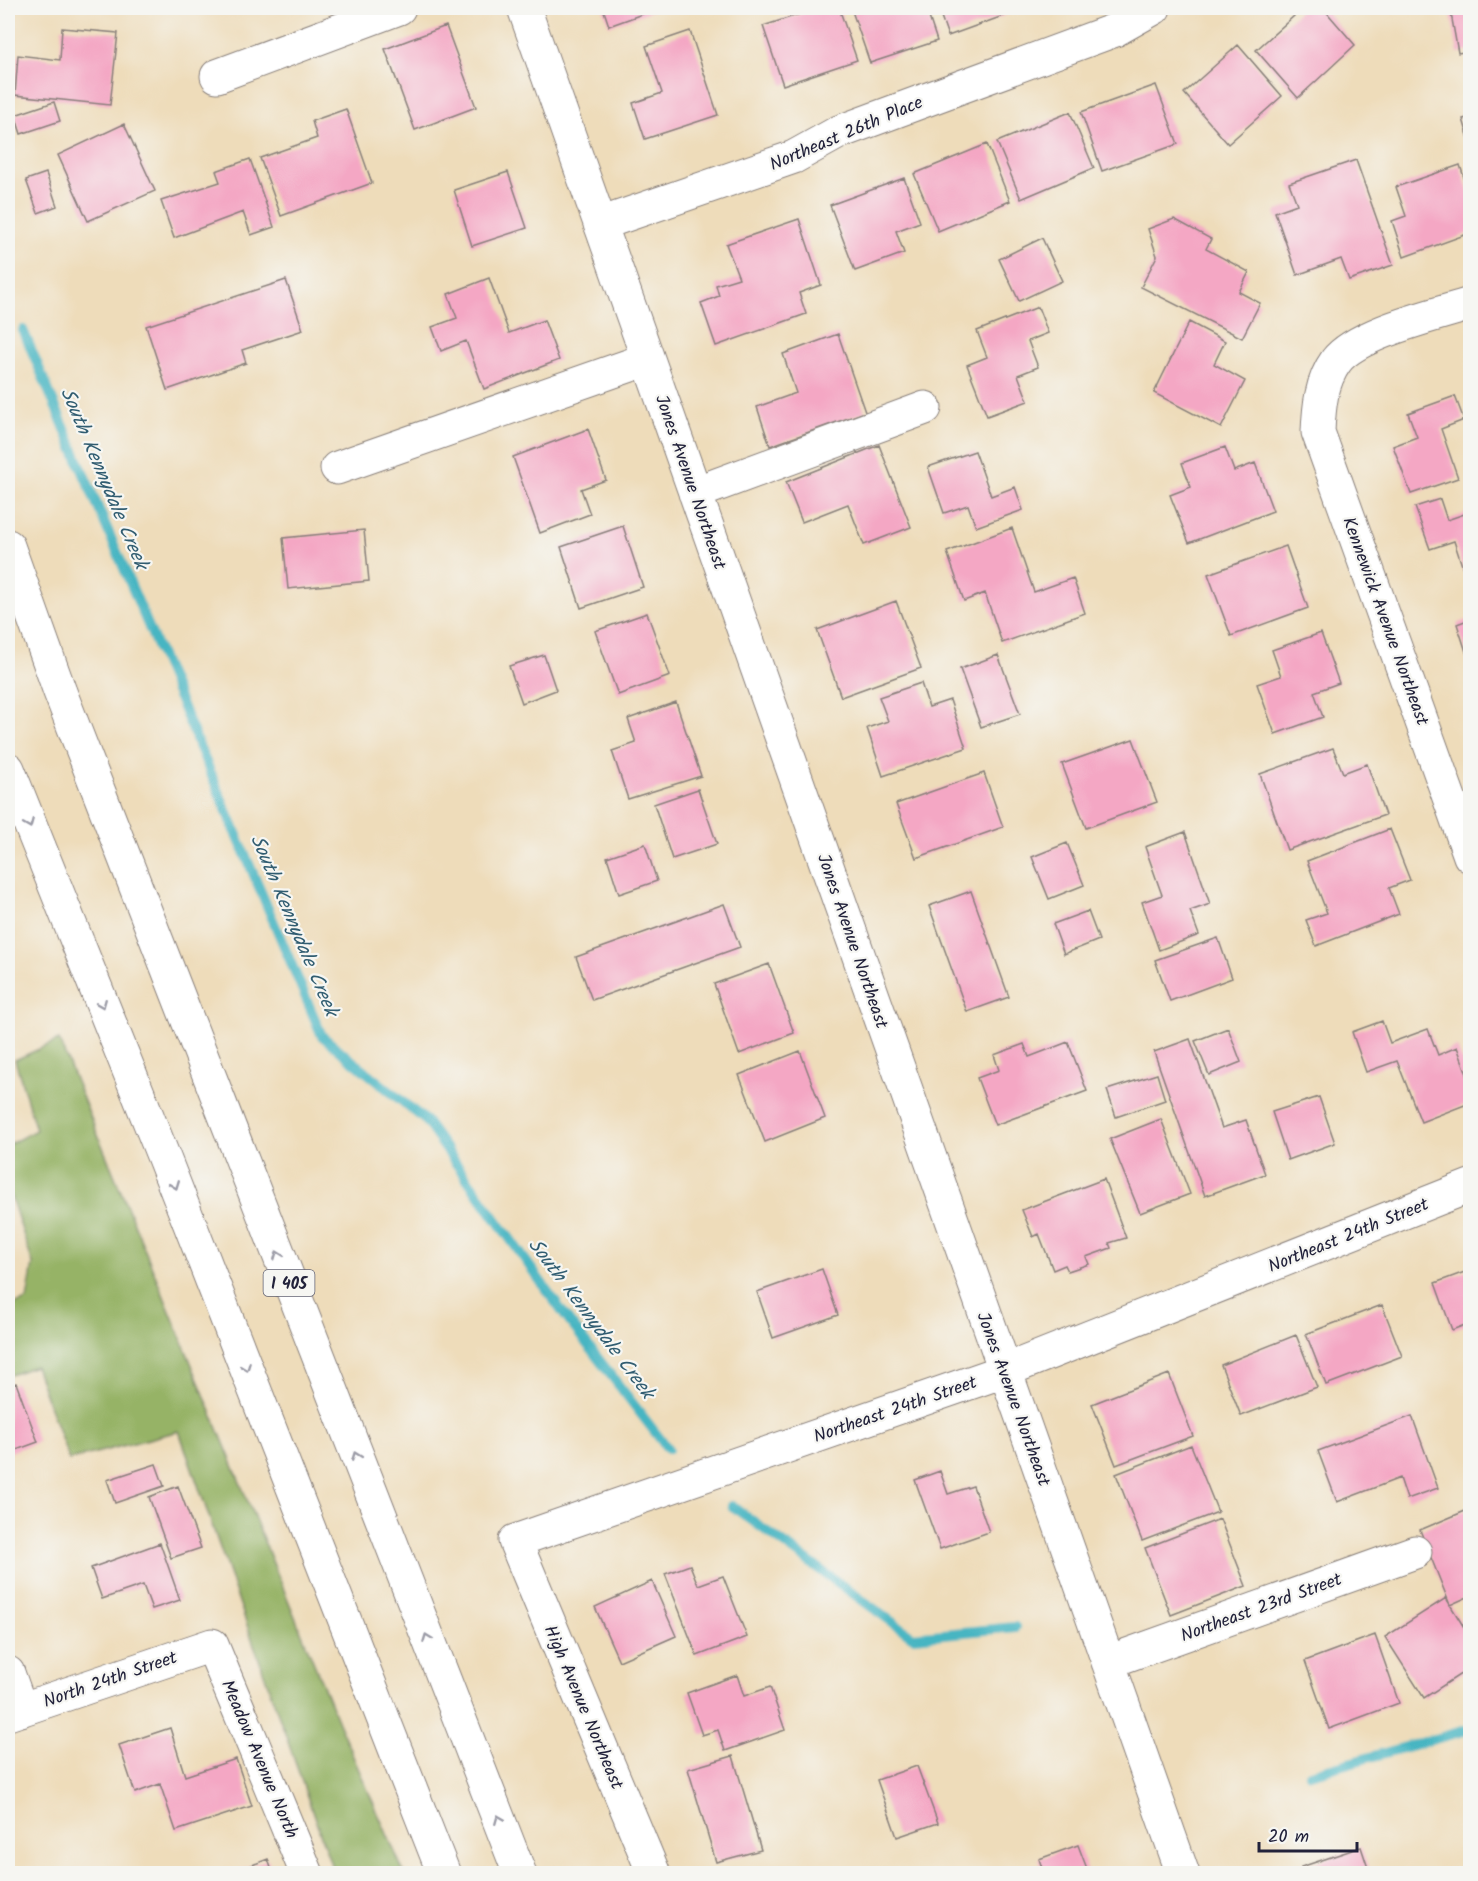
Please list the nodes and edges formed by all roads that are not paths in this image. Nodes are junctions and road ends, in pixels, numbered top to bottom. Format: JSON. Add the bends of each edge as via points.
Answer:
{"nodes":[{"id":1,"x":399,"y":8,"type":"edge"},
{"id":2,"x":524,"y":8,"type":"edge"},
{"id":3,"x":1154,"y":8,"type":"edge"},
{"id":4,"x":217,"y":76,"type":"dead end"},
{"id":5,"x":600,"y":224,"type":"junction"},
{"id":6,"x":1470,"y":304,"type":"edge"},
{"id":7,"x":648,"y":359,"type":"junction"},
{"id":8,"x":925,"y":408,"type":"dead end"},
{"id":9,"x":337,"y":468,"type":"dead end"},
{"id":10,"x":695,"y":493,"type":"junction"},
{"id":11,"x":8,"y":530,"type":"edge"},
{"id":12,"x":8,"y":546,"type":"edge"},
{"id":13,"x":60,"y":692,"type":"junction"},
{"id":14,"x":8,"y":769,"type":"edge"},
{"id":15,"x":1470,"y":856,"type":"edge"},
{"id":16,"x":1470,"y":1186,"type":"edge"},
{"id":17,"x":1004,"y":1371,"type":"junction"},
{"id":18,"x":515,"y":1540,"type":"joint"},
{"id":19,"x":1415,"y":1552,"type":"dead end"},
{"id":20,"x":212,"y":1645,"type":"joint"},
{"id":21,"x":1108,"y":1662,"type":"junction"},
{"id":22,"x":8,"y":1673,"type":"edge"},
{"id":23,"x":14,"y":1712,"type":"edge"},
{"id":24,"x":307,"y":1874,"type":"edge"},
{"id":25,"x":444,"y":1874,"type":"edge"},
{"id":26,"x":520,"y":1874,"type":"edge"},
{"id":27,"x":654,"y":1874,"type":"edge"},
{"id":28,"x":1183,"y":1874,"type":"edge"}],
"edges":[{"from":1,"to":4,"type":"main road"},
{"from":2,"to":5,"type":"main road","name":"Jones Avenue Northeast"},
{"from":3,"to":5,"type":"main road","name":"Northeast 26th Place","via":[[1115,30],[839,132],[794,157]]},
{"from":5,"to":7,"type":"main road","name":"Jones Avenue Northeast"},
{"from":6,"to":15,"type":"main road","name":"Kennewick Avenue Northeast","via":[[1375,335],[1337,360],[1325,384],[1318,432]]},
{"from":7,"to":9,"type":"main road"},
{"from":7,"to":10,"type":"main road","name":"Jones Avenue Northeast"},
{"from":8,"to":10,"type":"main road"},
{"from":10,"to":17,"type":"main road","name":"Jones Avenue Northeast"},
{"from":11,"to":13,"type":"main road"},
{"from":12,"to":13,"type":"main road","number":"I 405"},
{"from":26,"to":13,"type":"main road","number":"I 405","one_way":true},
{"from":14,"to":25,"type":"main road","one_way":true},
{"from":16,"to":17,"type":"main road","name":"Northeast 24th Street"},
{"from":17,"to":18,"type":"main road","name":"Northeast 24th Street"},
{"from":17,"to":21,"type":"main road","name":"Jones Avenue Northeast"},
{"from":18,"to":27,"type":"main road","name":"High Avenue Northeast"},
{"from":19,"to":21,"type":"main road","name":"Northeast 23rd Street"},
{"from":20,"to":23,"type":"main road","name":"North 24th Street"},
{"from":20,"to":24,"type":"main road","name":"Meadow Avenue North"},
{"from":21,"to":28,"type":"main road","name":"Jones Avenue Northeast"},
{"from":22,"to":23,"type":"main road"}]}
